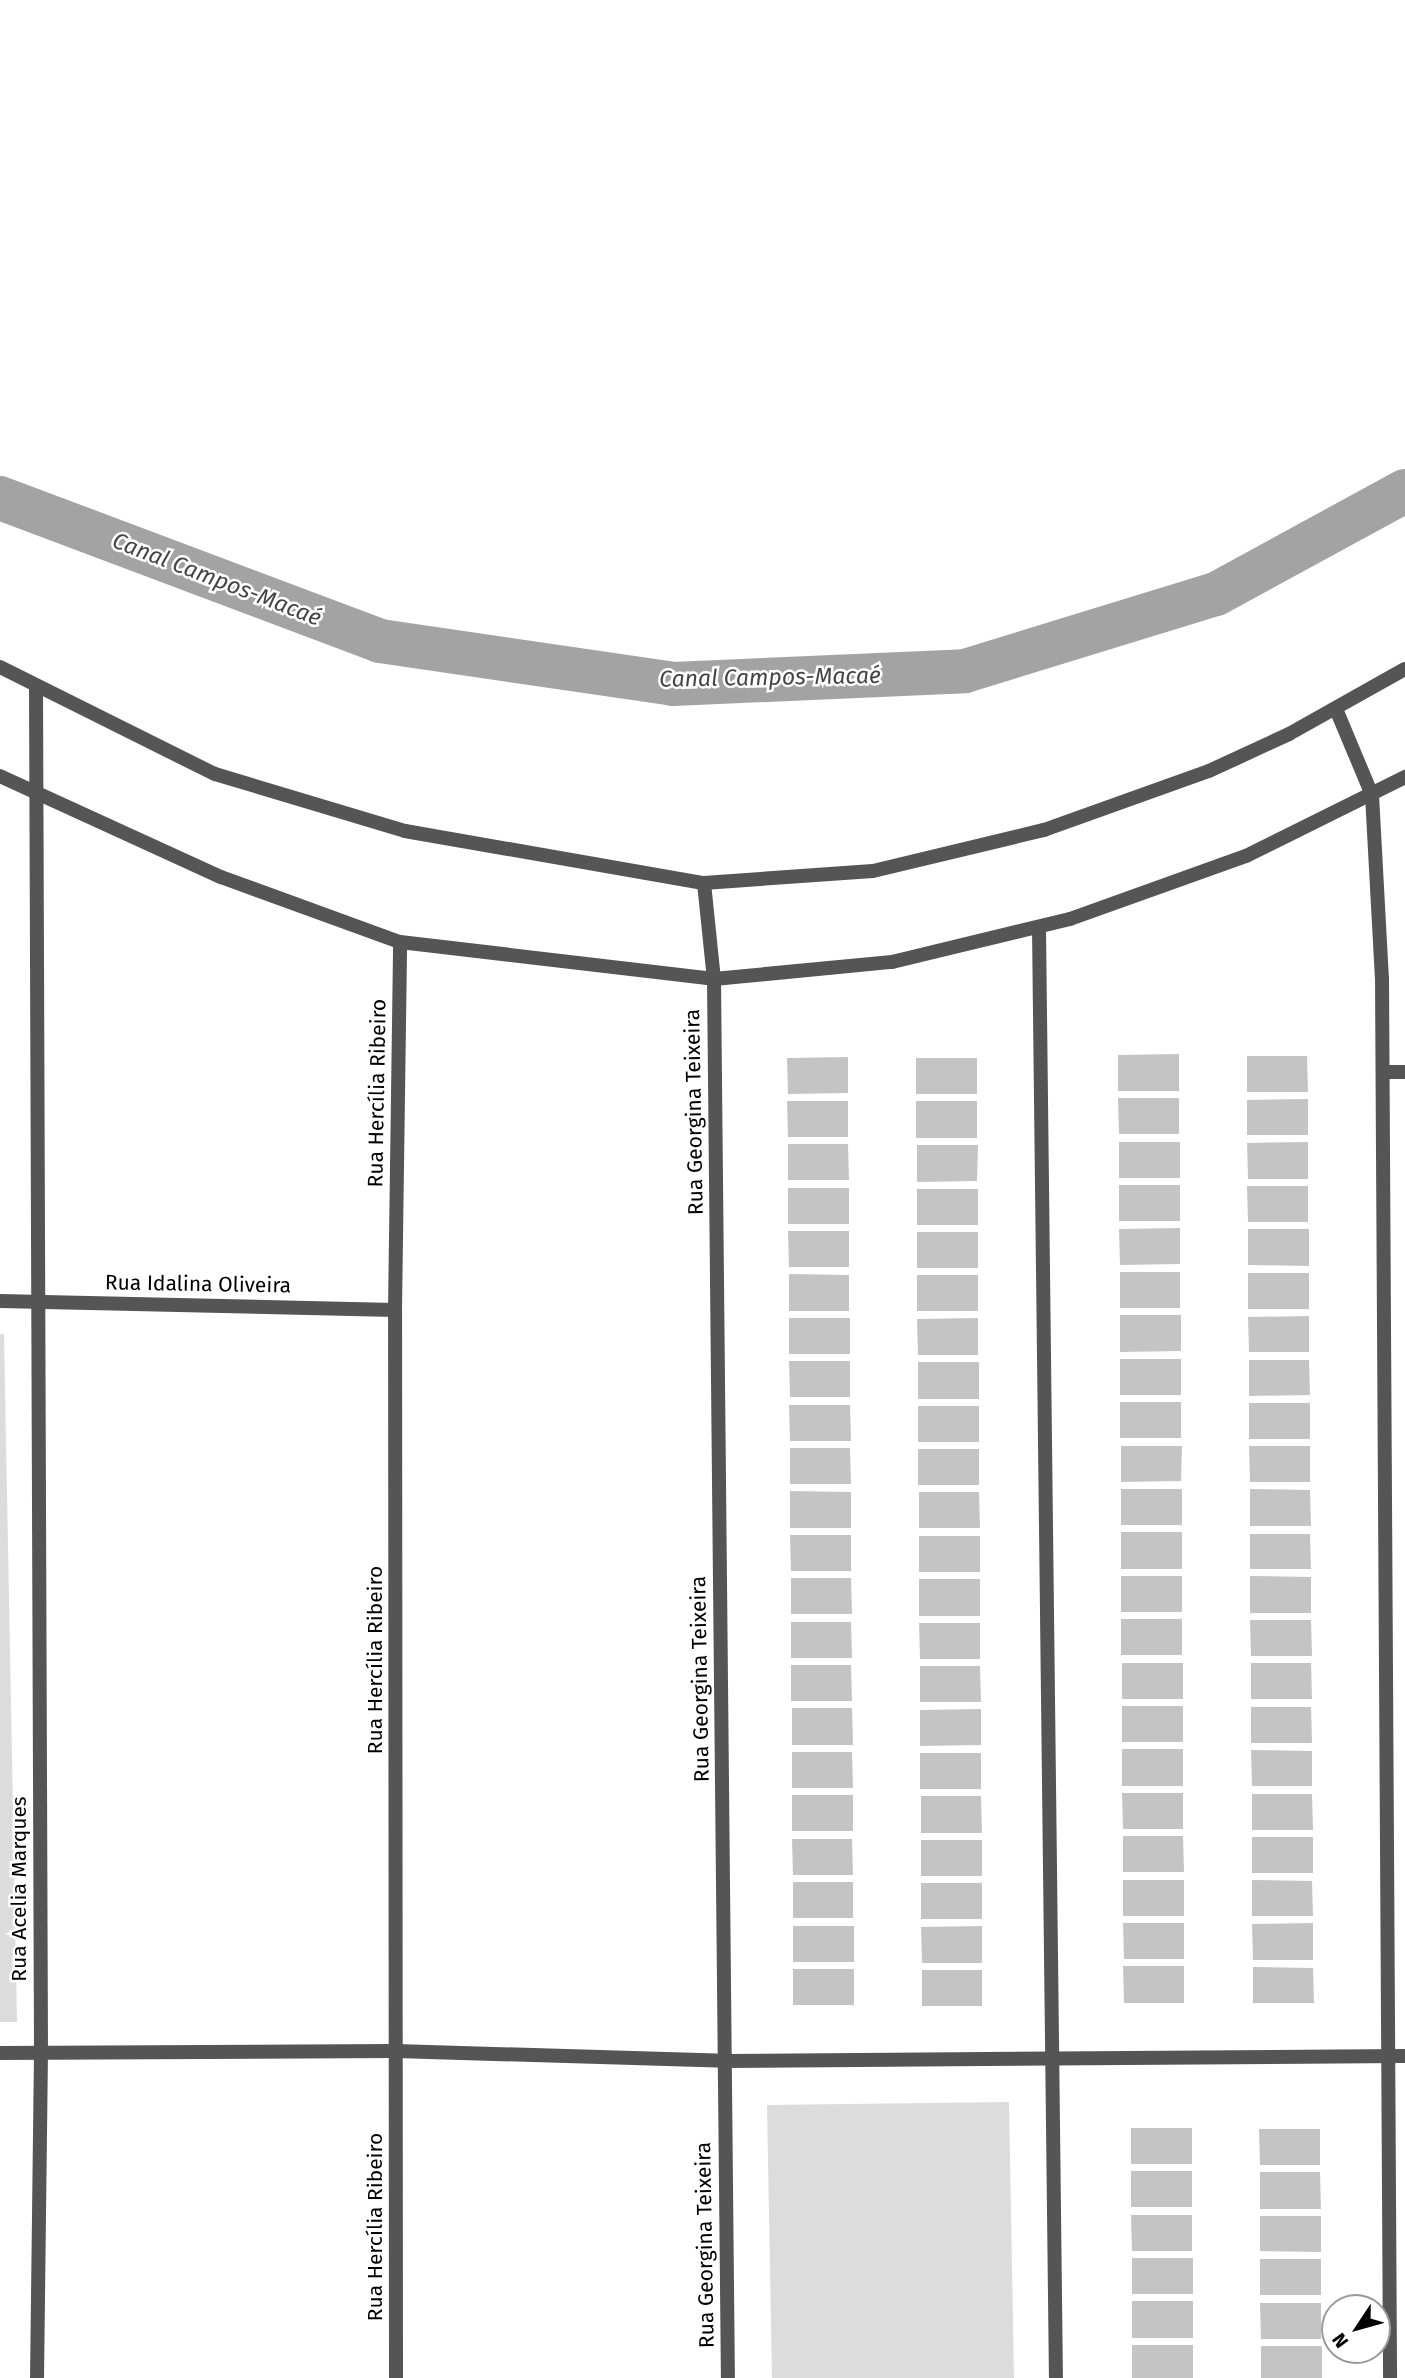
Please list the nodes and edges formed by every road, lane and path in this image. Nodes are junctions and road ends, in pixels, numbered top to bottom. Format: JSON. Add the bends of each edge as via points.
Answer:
{"nodes":[{"id":1,"x":0,"y":667,"type":"edge"},
{"id":2,"x":1405,"y":669,"type":"edge"},
{"id":3,"x":36,"y":687,"type":"junction"},
{"id":4,"x":1336,"y":709,"type":"junction"},
{"id":5,"x":0,"y":776,"type":"edge"},
{"id":6,"x":1405,"y":777,"type":"edge"},
{"id":7,"x":36,"y":793,"type":"junction"},
{"id":8,"x":1372,"y":795,"type":"junction"},
{"id":9,"x":705,"y":883,"type":"junction"},
{"id":10,"x":1039,"y":928,"type":"junction"},
{"id":11,"x":400,"y":942,"type":"junction"},
{"id":12,"x":714,"y":979,"type":"junction"},
{"id":13,"x":1383,"y":1072,"type":"junction"},
{"id":14,"x":1405,"y":1072,"type":"edge"},
{"id":15,"x":0,"y":1301,"type":"edge"},
{"id":16,"x":36,"y":1301,"type":"junction"},
{"id":17,"x":396,"y":1310,"type":"junction"},
{"id":18,"x":41,"y":2052,"type":"junction"},
{"id":19,"x":396,"y":2052,"type":"junction"},
{"id":20,"x":0,"y":2053,"type":"edge"},
{"id":21,"x":1388,"y":2056,"type":"junction"},
{"id":22,"x":1405,"y":2056,"type":"edge"},
{"id":23,"x":1055,"y":2057,"type":"junction"},
{"id":24,"x":725,"y":2061,"type":"junction"},
{"id":25,"x":37,"y":2378,"type":"edge"},
{"id":26,"x":396,"y":2378,"type":"edge"},
{"id":27,"x":727,"y":2378,"type":"edge"},
{"id":28,"x":1056,"y":2378,"type":"edge"},
{"id":29,"x":1390,"y":2378,"type":"edge"}],
"edges":[{"from":1,"to":3,"type":"street"},
{"from":2,"to":4,"type":"street"},
{"from":3,"to":7,"type":"street","name":"Rua Acelia Marques"},
{"from":3,"to":9,"type":"street","via":[[215,774],[404,831]]},
{"from":4,"to":8,"type":"street"},
{"from":4,"to":9,"type":"street","via":[[1209,771],[1044,830],[873,871]]},
{"from":5,"to":7,"type":"street"},
{"from":6,"to":8,"type":"street"},
{"from":7,"to":11,"type":"street","via":[[221,877]]},
{"from":7,"to":16,"type":"street","name":"Rua Acelia Marques"},
{"from":8,"to":10,"type":"street","via":[[1246,856],[1159,890]]},
{"from":8,"to":13,"type":"street"},
{"from":9,"to":12,"type":"street","name":"Rua Georgina Teixeira"},
{"from":10,"to":12,"type":"street","via":[[892,962]]},
{"from":10,"to":23,"type":"street"},
{"from":11,"to":12,"type":"street"},
{"from":11,"to":17,"type":"street","name":"Rua Hercília Ribeiro"},
{"from":12,"to":24,"type":"street","name":"Rua Georgina Teixeira"},
{"from":13,"to":14,"type":"street"},
{"from":13,"to":21,"type":"street"},
{"from":15,"to":16,"type":"street","name":"Rua Idalina Oliveira"},
{"from":16,"to":17,"type":"street","name":"Rua Idalina Oliveira"},
{"from":16,"to":18,"type":"street","name":"Rua Acelia Marques"},
{"from":17,"to":19,"type":"street","name":"Rua Hercília Ribeiro"},
{"from":18,"to":19,"type":"street"},
{"from":18,"to":20,"type":"street"},
{"from":18,"to":25,"type":"street","name":"Rua Acelia Marques"},
{"from":19,"to":24,"type":"street"},
{"from":19,"to":26,"type":"street","name":"Rua Hercília Ribeiro"},
{"from":21,"to":22,"type":"street"},
{"from":21,"to":23,"type":"street"},
{"from":21,"to":29,"type":"street"},
{"from":23,"to":24,"type":"street"},
{"from":23,"to":28,"type":"street"},
{"from":24,"to":27,"type":"street","name":"Rua Georgina Teixeira"}]}
